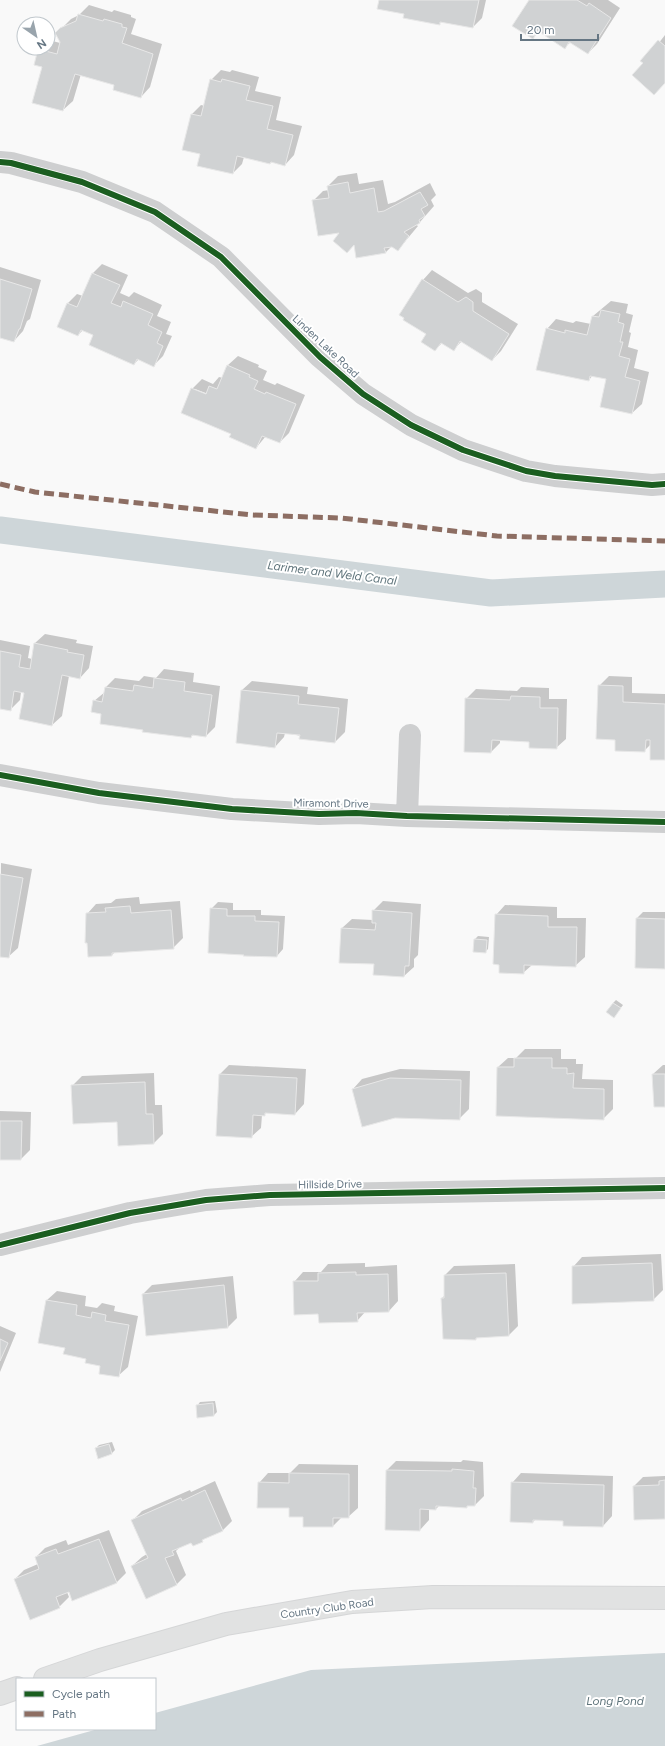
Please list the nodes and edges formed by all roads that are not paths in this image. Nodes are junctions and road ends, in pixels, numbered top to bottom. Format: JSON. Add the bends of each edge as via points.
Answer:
{"nodes":[{"id":1,"x":0,"y":162,"type":"edge"},
{"id":2,"x":665,"y":484,"type":"edge"},
{"id":3,"x":410,"y":735,"type":"dead end"},
{"id":4,"x":0,"y":775,"type":"edge"},
{"id":5,"x":407,"y":816,"type":"junction"},
{"id":6,"x":665,"y":822,"type":"edge"},
{"id":7,"x":665,"y":1188,"type":"edge"},
{"id":8,"x":0,"y":1245,"type":"edge"},
{"id":9,"x":665,"y":1598,"type":"edge"},
{"id":10,"x":48,"y":1678,"type":"edge"},
{"id":11,"x":16,"y":1688,"type":"edge"},
{"id":12,"x":0,"y":1694,"type":"edge"}],
"edges":[{"from":1,"to":2,"type":"street","name":"Linden Lake Road","via":[[82,182],[155,212],[221,257],[320,357],[363,394],[412,425],[463,450],[526,471],[563,477]]},
{"from":3,"to":5,"type":"street"},
{"from":4,"to":5,"type":"street","name":"Miramont Drive","via":[[99,794],[232,809]]},
{"from":5,"to":6,"type":"street","name":"Miramont Drive"},
{"from":7,"to":8,"type":"street","name":"Hillside Drive","via":[[270,1195],[214,1200],[130,1213]]},
{"from":9,"to":10,"type":"street","name":"Country Club Road","via":[[434,1598],[352,1602],[226,1624],[100,1660]]},
{"from":11,"to":12,"type":"street"}]}
